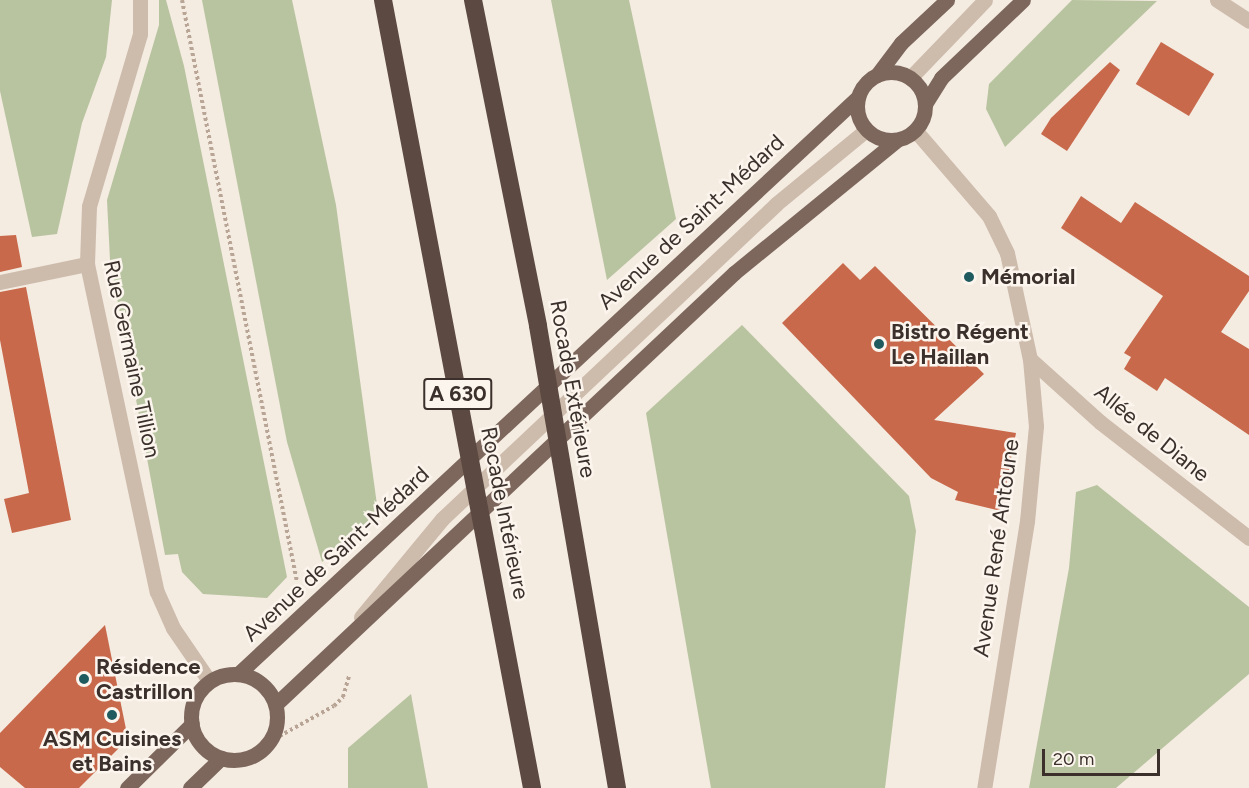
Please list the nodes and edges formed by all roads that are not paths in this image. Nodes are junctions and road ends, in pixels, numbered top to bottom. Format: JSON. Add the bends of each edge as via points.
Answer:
{"nodes":[{"id":1,"x":140,"y":0,"type":"edge"},
{"id":2,"x":383,"y":0,"type":"edge"},
{"id":3,"x":473,"y":0,"type":"edge"},
{"id":4,"x":947,"y":0,"type":"edge"},
{"id":5,"x":985,"y":0,"type":"edge"},
{"id":6,"x":1023,"y":0,"type":"edge"},
{"id":7,"x":1217,"y":0,"type":"edge"},
{"id":8,"x":1249,"y":21,"type":"edge"},
{"id":9,"x":877,"y":75,"type":"junction"},
{"id":10,"x":910,"y":78,"type":"junction"},
{"id":11,"x":858,"y":97,"type":"junction"},
{"id":12,"x":925,"y":104,"type":"junction"},
{"id":13,"x":866,"y":130,"type":"junction"},
{"id":14,"x":915,"y":130,"type":"junction"},
{"id":15,"x":897,"y":140,"type":"junction"},
{"id":16,"x":87,"y":264,"type":"junction"},
{"id":17,"x":0,"y":282,"type":"edge"},
{"id":18,"x":1030,"y":359,"type":"junction"},
{"id":19,"x":1249,"y":538,"type":"edge"},
{"id":20,"x":357,"y":625,"type":"junction"},
{"id":21,"x":238,"y":674,"type":"junction"},
{"id":22,"x":210,"y":682,"type":"junction"},
{"id":23,"x":276,"y":704,"type":"junction"},
{"id":24,"x":192,"y":724,"type":"junction"},
{"id":25,"x":221,"y":758,"type":"junction"},
{"id":26,"x":127,"y":788,"type":"edge"},
{"id":27,"x":190,"y":788,"type":"edge"},
{"id":28,"x":532,"y":788,"type":"edge"},
{"id":29,"x":617,"y":788,"type":"edge"},
{"id":30,"x":984,"y":788,"type":"edge"}],
"edges":[{"from":1,"to":16,"type":"street","name":"Rue Germaine Tillion","via":[[140,34],[89,206]]},
{"from":2,"to":28,"type":"highway","name":"Rocade Intérieure","number":"A 630"},
{"from":3,"to":29,"type":"highway","name":"Rocade Extérieure","via":[[538,326]]},
{"from":4,"to":9,"type":"main road","via":[[901,43]]},
{"from":5,"to":10,"type":"street"},
{"from":6,"to":12,"type":"main road","via":[[941,78]]},
{"from":7,"to":8,"type":"street"},
{"from":9,"to":10,"type":"main road","via":[[894,72]]},
{"from":9,"to":11,"type":"main road"},
{"from":10,"to":12,"type":"main road"},
{"from":11,"to":13,"type":"main road","via":[[859,120]]},
{"from":11,"to":21,"type":"main road","name":"Avenue de Saint-Médard"},
{"from":12,"to":14,"type":"main road"},
{"from":13,"to":15,"type":"main road","via":[[874,137]]},
{"from":13,"to":20,"type":"street","name":"Avenue de Saint-Médard","via":[[808,176],[442,519]]},
{"from":14,"to":15,"type":"main road"},
{"from":14,"to":18,"type":"street","name":"Avenue René Antoune","via":[[989,216],[1007,253]]},
{"from":15,"to":20,"type":"main road","name":"Avenue de Saint-Médard","via":[[779,233]]},
{"from":16,"to":17,"type":"street"},
{"from":16,"to":22,"type":"street","name":"Rue Germaine Tillion","via":[[157,592],[173,628]]},
{"from":18,"to":19,"type":"street","name":"Allée de Diane","via":[[1100,422]]},
{"from":18,"to":30,"type":"street","name":"Avenue René Antoune","via":[[1036,426],[1027,521]]},
{"from":20,"to":23,"type":"main road","name":"Avenue de Saint-Médard"},
{"from":21,"to":22,"type":"main road"},
{"from":21,"to":23,"type":"main road","via":[[262,684]]},
{"from":22,"to":24,"type":"main road","via":[[195,700]]},
{"from":23,"to":25,"type":"main road","via":[[275,731],[264,747],[247,758]]},
{"from":24,"to":25,"type":"main road","via":[[201,745]]},
{"from":24,"to":26,"type":"main road"},
{"from":25,"to":27,"type":"main road"}]}
